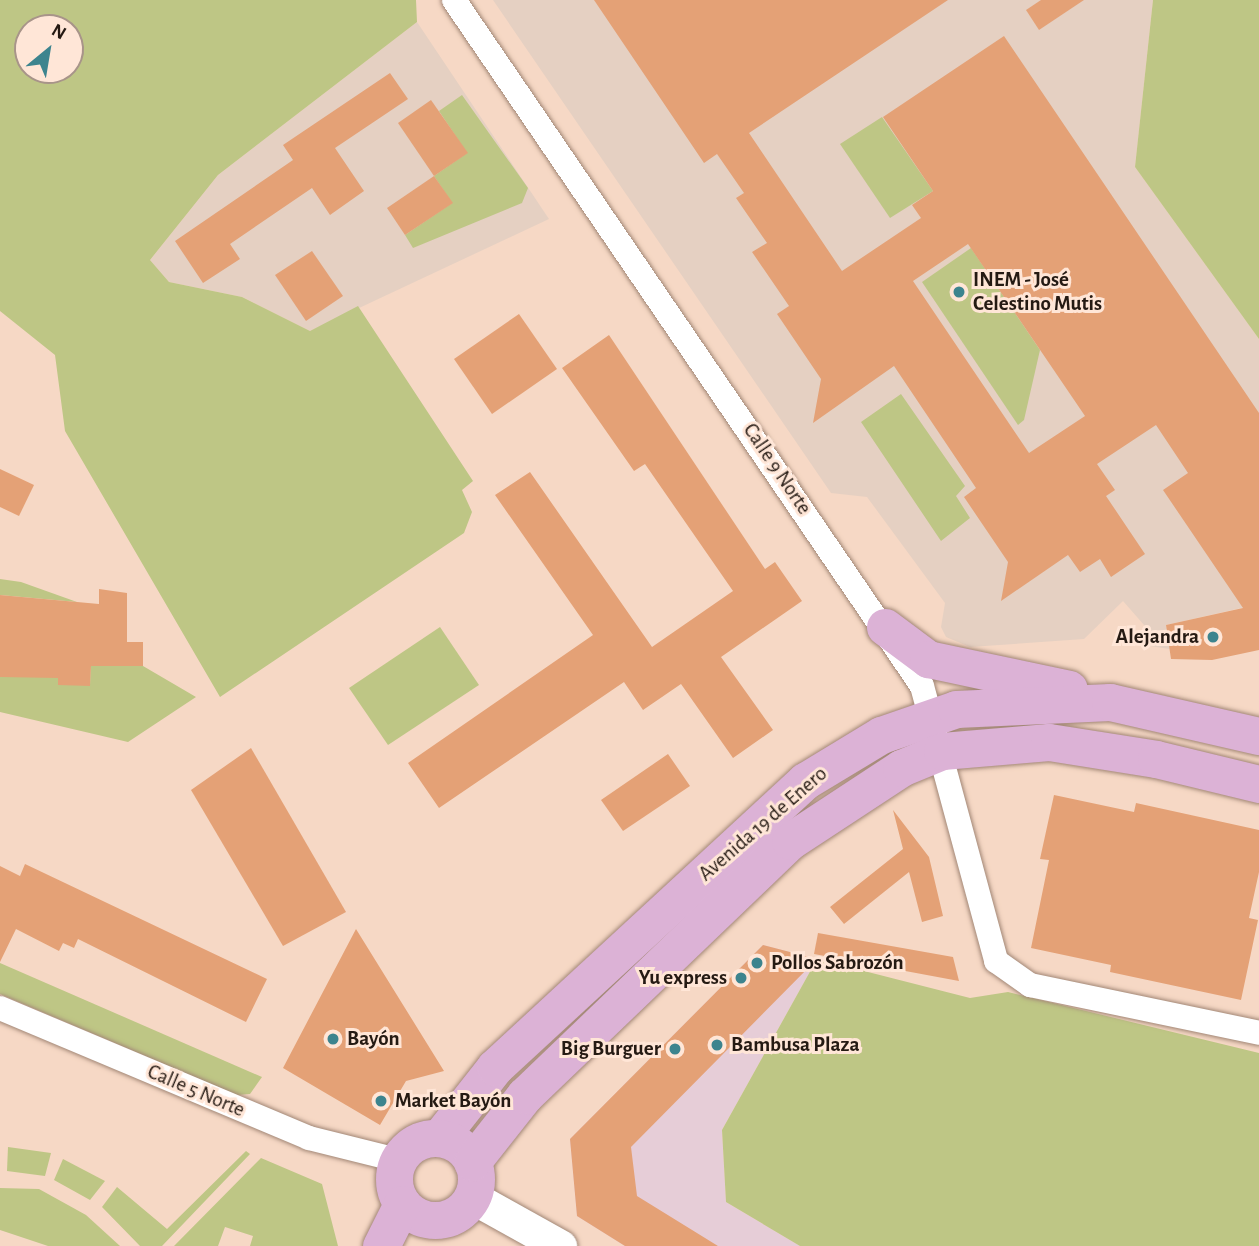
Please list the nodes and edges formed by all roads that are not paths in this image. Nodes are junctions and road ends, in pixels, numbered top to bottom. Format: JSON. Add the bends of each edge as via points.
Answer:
{"nodes":[{"id":1,"x":454,"y":0,"type":"edge"},
{"id":2,"x":885,"y":627,"type":"junction"},
{"id":3,"x":1110,"y":702,"type":"junction"},
{"id":4,"x":930,"y":714,"type":"junction"},
{"id":5,"x":1259,"y":736,"type":"edge"},
{"id":6,"x":942,"y":751,"type":"junction"},
{"id":7,"x":1259,"y":784,"type":"edge"},
{"id":8,"x":0,"y":1008,"type":"edge"},
{"id":9,"x":1259,"y":1033,"type":"edge"},
{"id":10,"x":440,"y":1137,"type":"junction"},
{"id":11,"x":397,"y":1160,"type":"junction"},
{"id":12,"x":472,"y":1179,"type":"junction"},
{"id":13,"x":402,"y":1204,"type":"junction"},
{"id":14,"x":431,"y":1233,"type":"edge"},
{"id":15,"x":381,"y":1246,"type":"edge"},
{"id":16,"x":560,"y":1246,"type":"edge"}],
"edges":[{"from":1,"to":2,"type":"street","name":"Calle 9 Norte"},
{"from":2,"to":3,"type":"main road","via":[[928,659],[1038,680]]},
{"from":2,"to":4,"type":"street","name":"Calle 9 Norte","via":[[922,686]]},
{"from":3,"to":4,"type":"main road","name":"Avenida 19 de Enero","via":[[1013,703]]},
{"from":3,"to":5,"type":"main road","name":"Avenida 19 de Enero"},
{"from":4,"to":6,"type":"street","name":"Calle 9 Norte"},
{"from":4,"to":10,"type":"main road","name":"Avenida 19 de Enero","via":[[881,735],[805,781],[495,1067]]},
{"from":6,"to":7,"type":"main road","name":"Avenida 19 de Enero","via":[[1049,742],[1156,759]]},
{"from":6,"to":9,"type":"street","name":"Calle 9 Norte","via":[[996,961],[1013,977],[1030,985]]},
{"from":6,"to":12,"type":"main road","name":"Avenida 19 de Enero","via":[[901,768],[790,841],[525,1095]]},
{"from":8,"to":11,"type":"street","name":"Calle 5 Norte","via":[[309,1138]]},
{"from":10,"to":11,"type":"main road","via":[[415,1142]]},
{"from":10,"to":12,"type":"main road","via":[[461,1146]]},
{"from":11,"to":13,"type":"main road","via":[[393,1183]]},
{"from":12,"to":14,"type":"main road","via":[[458,1213]]},
{"from":12,"to":16,"type":"street"},
{"from":13,"to":14,"type":"main road","via":[[420,1217]]},
{"from":13,"to":15,"type":"main road"}]}
